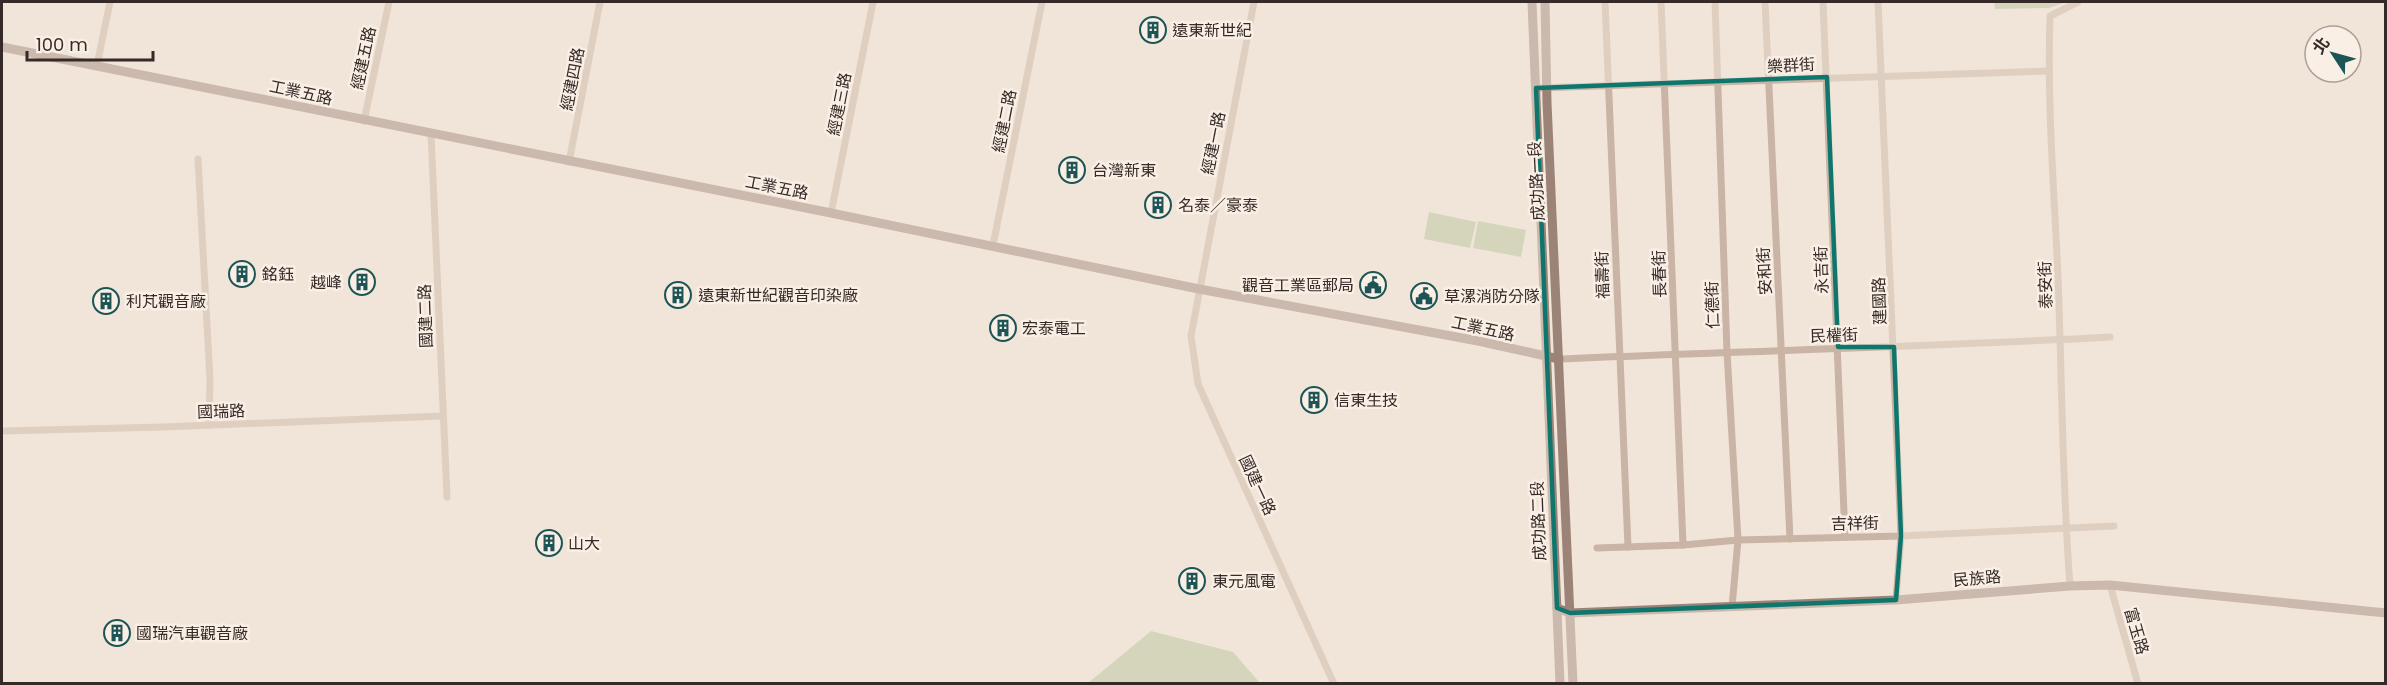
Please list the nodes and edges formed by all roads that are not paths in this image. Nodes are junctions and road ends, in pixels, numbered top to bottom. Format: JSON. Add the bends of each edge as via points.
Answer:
{"nodes":[{"id":1,"x":110,"y":2,"type":"edge"},
{"id":2,"x":389,"y":2,"type":"edge"},
{"id":3,"x":600,"y":2,"type":"edge"},
{"id":4,"x":873,"y":2,"type":"edge"},
{"id":5,"x":1042,"y":2,"type":"edge"},
{"id":6,"x":1254,"y":2,"type":"edge"},
{"id":7,"x":1532,"y":2,"type":"edge"},
{"id":8,"x":1545,"y":2,"type":"edge"},
{"id":9,"x":1605,"y":2,"type":"edge"},
{"id":10,"x":1661,"y":2,"type":"edge"},
{"id":11,"x":1715,"y":2,"type":"edge"},
{"id":12,"x":1765,"y":2,"type":"edge"},
{"id":13,"x":1823,"y":2,"type":"edge"},
{"id":14,"x":1878,"y":2,"type":"edge"},
{"id":15,"x":2078,"y":2,"type":"edge"},
{"id":16,"x":2,"y":47,"type":"edge"},
{"id":17,"x":97,"y":65,"type":"junction"},
{"id":18,"x":2048,"y":71,"type":"junction"},
{"id":19,"x":1881,"y":75,"type":"junction"},
{"id":20,"x":1827,"y":77,"type":"junction"},
{"id":21,"x":1768,"y":80,"type":"junction"},
{"id":22,"x":1718,"y":81,"type":"junction"},
{"id":23,"x":1665,"y":84,"type":"junction"},
{"id":24,"x":1609,"y":86,"type":"junction"},
{"id":25,"x":1547,"y":87,"type":"junction"},
{"id":26,"x":1536,"y":88,"type":"junction"},
{"id":27,"x":363,"y":121,"type":"junction"},
{"id":28,"x":431,"y":134,"type":"junction"},
{"id":29,"x":198,"y":159,"type":"dead end"},
{"id":30,"x":569,"y":162,"type":"junction"},
{"id":31,"x":831,"y":213,"type":"junction"},
{"id":32,"x":993,"y":245,"type":"junction"},
{"id":33,"x":1199,"y":289,"type":"junction"},
{"id":34,"x":2110,"y":337,"type":"dead end"},
{"id":35,"x":2060,"y":340,"type":"junction"},
{"id":36,"x":1838,"y":347,"type":"junction"},
{"id":37,"x":1894,"y":347,"type":"junction"},
{"id":38,"x":1782,"y":350,"type":"junction"},
{"id":39,"x":1727,"y":352,"type":"junction"},
{"id":40,"x":1675,"y":354,"type":"junction"},
{"id":41,"x":1619,"y":357,"type":"junction"},
{"id":42,"x":1547,"y":358,"type":"junction"},
{"id":43,"x":1559,"y":359,"type":"junction"},
{"id":44,"x":442,"y":416,"type":"junction"},
{"id":45,"x":209,"y":425,"type":"junction"},
{"id":46,"x":2,"y":431,"type":"edge"},
{"id":47,"x":447,"y":497,"type":"dead end"},
{"id":48,"x":2114,"y":526,"type":"dead end"},
{"id":49,"x":2066,"y":528,"type":"junction"},
{"id":50,"x":1901,"y":536,"type":"junction"},
{"id":51,"x":1845,"y":537,"type":"junction"},
{"id":52,"x":1790,"y":539,"type":"junction"},
{"id":53,"x":1738,"y":540,"type":"junction"},
{"id":54,"x":1683,"y":545,"type":"junction"},
{"id":55,"x":1628,"y":547,"type":"junction"},
{"id":56,"x":1597,"y":548,"type":"dead end"},
{"id":57,"x":2110,"y":585,"type":"junction"},
{"id":58,"x":2070,"y":586,"type":"junction"},
{"id":59,"x":1896,"y":600,"type":"junction"},
{"id":60,"x":1732,"y":607,"type":"junction"},
{"id":61,"x":1557,"y":608,"type":"junction"},
{"id":62,"x":2385,"y":613,"type":"edge"},
{"id":63,"x":1570,"y":614,"type":"junction"},
{"id":64,"x":1334,"y":684,"type":"edge"},
{"id":65,"x":1560,"y":684,"type":"edge"},
{"id":66,"x":1574,"y":684,"type":"edge"},
{"id":67,"x":2138,"y":684,"type":"edge"}],
"edges":[{"from":1,"to":17,"type":"street"},
{"from":2,"to":27,"type":"street","name":"經建五路"},
{"from":3,"to":30,"type":"street","name":"經建四路"},
{"from":4,"to":31,"type":"street","name":"經建三路"},
{"from":5,"to":32,"type":"street","name":"經建二路"},
{"from":6,"to":33,"type":"street","name":"經建一路"},
{"from":7,"to":26,"type":"street","name":"成功路一段"},
{"from":8,"to":25,"type":"street","name":"成功路一段"},
{"from":9,"to":24,"type":"street","name":"福壽街"},
{"from":10,"to":23,"type":"street","name":"長春街"},
{"from":11,"to":22,"type":"street","name":"仁德街"},
{"from":12,"to":21,"type":"street","name":"安和街"},
{"from":13,"to":20,"type":"street","name":"永吉街"},
{"from":14,"to":19,"type":"street","name":"建國路"},
{"from":15,"to":18,"type":"street","name":"泰安街","via":[[2050,16]]},
{"from":16,"to":17,"type":"street","name":"工業五路"},
{"from":17,"to":27,"type":"street","name":"工業五路"},
{"from":18,"to":19,"type":"street","name":"樂群街"},
{"from":18,"to":35,"type":"street","name":"泰安街"},
{"from":19,"to":20,"type":"street","name":"樂群街"},
{"from":19,"to":37,"type":"street","name":"建國路"},
{"from":20,"to":21,"type":"street","name":"樂群街"},
{"from":20,"to":36,"type":"street","name":"永吉街"},
{"from":21,"to":22,"type":"street","name":"樂群街"},
{"from":21,"to":38,"type":"street","name":"安和街"},
{"from":22,"to":23,"type":"street","name":"樂群街"},
{"from":22,"to":39,"type":"street","name":"仁德街"},
{"from":23,"to":24,"type":"street","name":"樂群街"},
{"from":23,"to":40,"type":"street","name":"長春街"},
{"from":24,"to":25,"type":"street","name":"樂群街"},
{"from":24,"to":41,"type":"street","name":"福壽街"},
{"from":25,"to":26,"type":"street","name":"樂群街"},
{"from":25,"to":43,"type":"street","name":"成功路一段"},
{"from":26,"to":42,"type":"street","name":"成功路一段"},
{"from":27,"to":28,"type":"street","name":"工業五路"},
{"from":28,"to":30,"type":"street","name":"工業五路"},
{"from":28,"to":44,"type":"street","name":"國建二路"},
{"from":29,"to":45,"type":"street"},
{"from":30,"to":31,"type":"street","name":"工業五路"},
{"from":31,"to":32,"type":"street","name":"工業五路"},
{"from":32,"to":33,"type":"street","name":"工業五路"},
{"from":33,"to":42,"type":"street","name":"工業五路","via":[[1478,341]]},
{"from":33,"to":64,"type":"street","name":"國建一路","via":[[1191,336],[1198,384]]},
{"from":34,"to":35,"type":"street","name":"民權街"},
{"from":35,"to":37,"type":"street","name":"民權街"},
{"from":35,"to":49,"type":"street","name":"泰安街"},
{"from":36,"to":37,"type":"street","name":"民權街"},
{"from":36,"to":38,"type":"street","name":"民權街"},
{"from":36,"to":51,"type":"street","name":"永吉街"},
{"from":37,"to":50,"type":"street","name":"建國路"},
{"from":38,"to":39,"type":"street","name":"民權街"},
{"from":38,"to":52,"type":"street","name":"安和街"},
{"from":39,"to":40,"type":"street","name":"民權街"},
{"from":39,"to":53,"type":"street","name":"仁德街"},
{"from":40,"to":41,"type":"street","name":"民權街"},
{"from":40,"to":54,"type":"street","name":"長春街"},
{"from":41,"to":43,"type":"street","name":"民權街"},
{"from":41,"to":55,"type":"street","name":"福壽街"},
{"from":42,"to":43,"type":"street","name":"工業五路"},
{"from":42,"to":61,"type":"street","name":"成功路二段"},
{"from":43,"to":63,"type":"street","name":"成功路二段"},
{"from":44,"to":45,"type":"street","name":"國瑞路"},
{"from":44,"to":47,"type":"street","name":"國建二路"},
{"from":45,"to":46,"type":"street","name":"國瑞路"},
{"from":48,"to":49,"type":"street","name":"吉祥街"},
{"from":49,"to":50,"type":"street","name":"吉祥街"},
{"from":49,"to":58,"type":"street","name":"泰安街"},
{"from":50,"to":51,"type":"street","name":"吉祥街"},
{"from":50,"to":59,"type":"street","name":"建國路"},
{"from":51,"to":52,"type":"street","name":"吉祥街"},
{"from":52,"to":53,"type":"street","name":"吉祥街"},
{"from":53,"to":54,"type":"street","name":"吉祥街"},
{"from":53,"to":60,"type":"street","name":"仁德街"},
{"from":54,"to":55,"type":"street","name":"吉祥街"},
{"from":55,"to":56,"type":"street","name":"吉祥街"},
{"from":57,"to":58,"type":"street","name":"民族路"},
{"from":57,"to":62,"type":"street","name":"民族路"},
{"from":57,"to":67,"type":"street","name":"富玉路"},
{"from":58,"to":59,"type":"street","name":"民族路"},
{"from":59,"to":60,"type":"street","name":"民族路"},
{"from":60,"to":63,"type":"street","name":"民族路"},
{"from":61,"to":63,"type":"street"},
{"from":61,"to":65,"type":"street","name":"成功路二段"},
{"from":63,"to":66,"type":"street","name":"成功路二段"}]}
